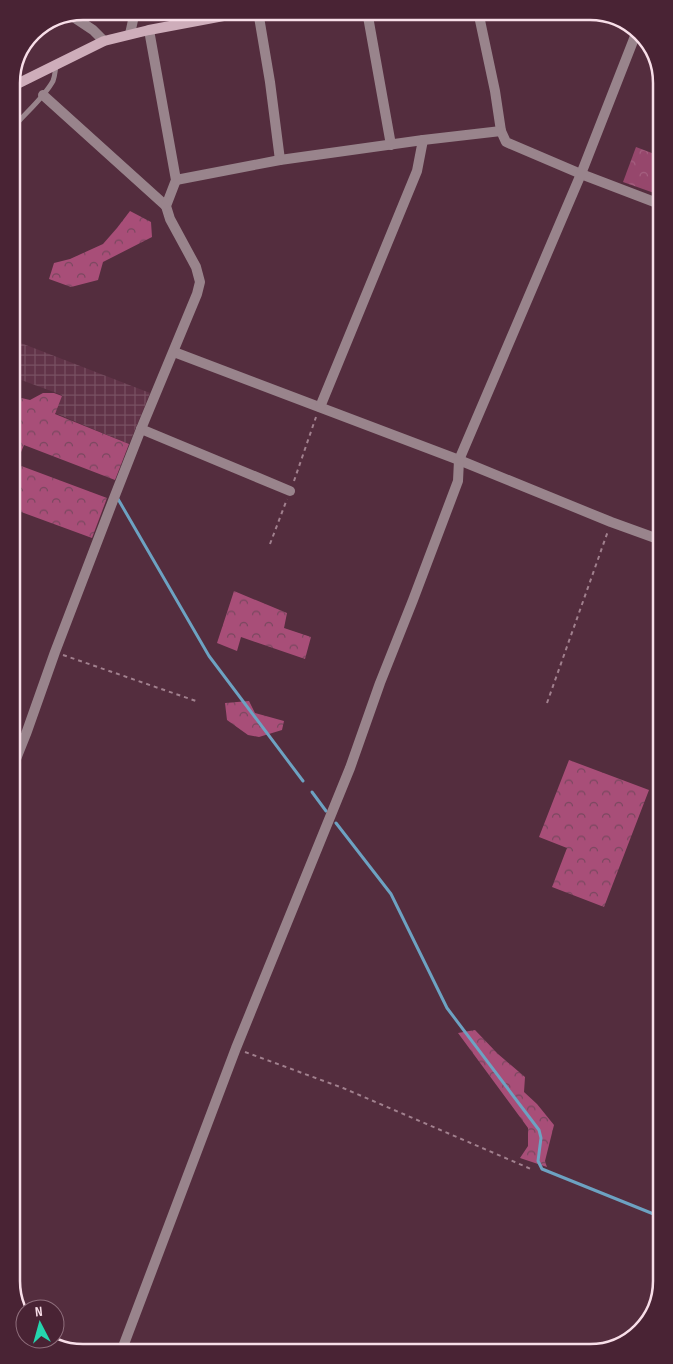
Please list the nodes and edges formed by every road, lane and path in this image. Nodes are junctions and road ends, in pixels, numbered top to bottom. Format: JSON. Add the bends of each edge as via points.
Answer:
{"nodes":[{"id":1,"x":79,"y":20,"type":"edge"},
{"id":2,"x":133,"y":20,"type":"edge"},
{"id":3,"x":203,"y":20,"type":"edge"},
{"id":4,"x":260,"y":20,"type":"edge"},
{"id":5,"x":369,"y":20,"type":"edge"},
{"id":6,"x":480,"y":20,"type":"edge"},
{"id":7,"x":150,"y":30,"type":"junction"},
{"id":8,"x":130,"y":34,"type":"junction"},
{"id":9,"x":634,"y":39,"type":"edge"},
{"id":10,"x":104,"y":42,"type":"junction"},
{"id":11,"x":56,"y":64,"type":"junction"},
{"id":12,"x":20,"y":82,"type":"edge"},
{"id":13,"x":43,"y":95,"type":"junction"},
{"id":14,"x":20,"y":119,"type":"edge"},
{"id":15,"x":501,"y":131,"type":"junction"},
{"id":16,"x":423,"y":140,"type":"junction"},
{"id":17,"x":391,"y":145,"type":"junction"},
{"id":18,"x":280,"y":160,"type":"junction"},
{"id":19,"x":581,"y":174,"type":"junction"},
{"id":20,"x":176,"y":180,"type":"junction"},
{"id":21,"x":653,"y":201,"type":"edge"},
{"id":22,"x":166,"y":206,"type":"junction"},
{"id":23,"x":174,"y":352,"type":"junction"},
{"id":24,"x":320,"y":408,"type":"junction"},
{"id":25,"x":141,"y":429,"type":"junction"},
{"id":26,"x":459,"y":460,"type":"junction"},
{"id":27,"x":290,"y":491,"type":"junction"},
{"id":28,"x":611,"y":522,"type":"junction"},
{"id":29,"x":653,"y":536,"type":"edge"},
{"id":30,"x":270,"y":544,"type":"dead end"},
{"id":31,"x":54,"y":652,"type":"junction"},
{"id":32,"x":196,"y":701,"type":"dead end"},
{"id":33,"x":547,"y":704,"type":"dead end"},
{"id":34,"x":20,"y":749,"type":"edge"},
{"id":35,"x":236,"y":1048,"type":"junction"},
{"id":36,"x":531,"y":1169,"type":"dead end"},
{"id":37,"x":124,"y":1344,"type":"edge"}],
"edges":[{"from":1,"to":10,"type":"street"},
{"from":2,"to":8,"type":"street"},
{"from":3,"to":7,"type":"main road"},
{"from":4,"to":18,"type":"street"},
{"from":5,"to":17,"type":"street"},
{"from":6,"to":15,"type":"street"},
{"from":7,"to":8,"type":"main road"},
{"from":7,"to":20,"type":"street"},
{"from":8,"to":10,"type":"main road"},
{"from":9,"to":19,"type":"street"},
{"from":10,"to":11,"type":"main road"},
{"from":11,"to":12,"type":"main road"},
{"from":11,"to":13,"type":"lane","via":[[54,79]]},
{"from":13,"to":14,"type":"lane"},
{"from":13,"to":22,"type":"street"},
{"from":15,"to":16,"type":"street"},
{"from":15,"to":19,"type":"street","via":[[506,142]]},
{"from":16,"to":17,"type":"street"},
{"from":16,"to":24,"type":"street","via":[[417,171]]},
{"from":17,"to":18,"type":"street"},
{"from":18,"to":20,"type":"street"},
{"from":19,"to":21,"type":"street"},
{"from":19,"to":26,"type":"street"},
{"from":20,"to":22,"type":"street"},
{"from":22,"to":23,"type":"street","via":[[200,282]]},
{"from":23,"to":24,"type":"street"},
{"from":23,"to":25,"type":"street"},
{"from":24,"to":26,"type":"street"},
{"from":24,"to":27,"type":"path"},
{"from":25,"to":27,"type":"street"},
{"from":25,"to":31,"type":"street"},
{"from":26,"to":28,"type":"street"},
{"from":26,"to":35,"type":"street","via":[[458,481],[350,768]]},
{"from":27,"to":30,"type":"path"},
{"from":28,"to":29,"type":"street"},
{"from":28,"to":33,"type":"path"},
{"from":31,"to":32,"type":"path"},
{"from":31,"to":34,"type":"street"},
{"from":35,"to":36,"type":"path","via":[[342,1088]]},
{"from":35,"to":37,"type":"street"}]}
